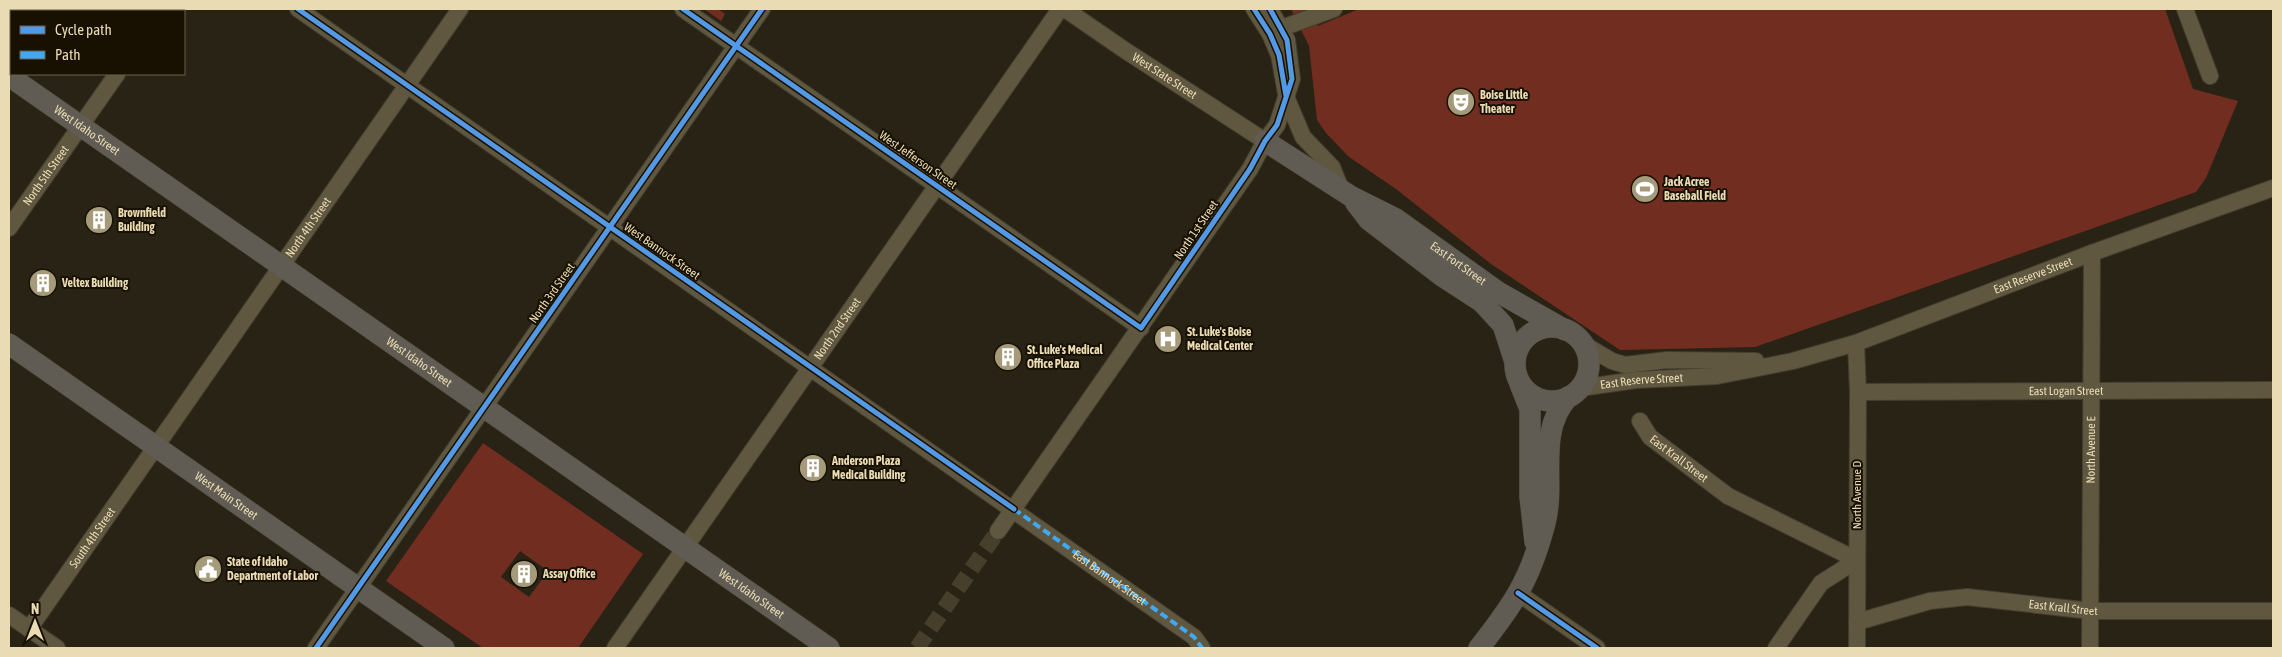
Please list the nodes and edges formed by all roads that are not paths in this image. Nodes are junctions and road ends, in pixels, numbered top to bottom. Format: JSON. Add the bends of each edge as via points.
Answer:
{"nodes":[{"id":1,"x":298,"y":9,"type":"edge"},
{"id":2,"x":460,"y":9,"type":"edge"},
{"id":3,"x":683,"y":9,"type":"edge"},
{"id":4,"x":762,"y":9,"type":"edge"},
{"id":5,"x":1060,"y":9,"type":"edge"},
{"id":6,"x":1065,"y":9,"type":"edge"},
{"id":7,"x":1254,"y":9,"type":"edge"},
{"id":8,"x":1270,"y":9,"type":"edge"},
{"id":9,"x":1334,"y":9,"type":"edge"},
{"id":10,"x":2185,"y":9,"type":"edge"},
{"id":11,"x":1282,"y":28,"type":"junction"},
{"id":12,"x":737,"y":46,"type":"junction"},
{"id":13,"x":116,"y":75,"type":"edge"},
{"id":14,"x":9,"y":76,"type":"edge"},
{"id":15,"x":2210,"y":76,"type":"dead end"},
{"id":16,"x":407,"y":85,"type":"junction"},
{"id":17,"x":1287,"y":99,"type":"junction"},
{"id":18,"x":80,"y":126,"type":"junction"},
{"id":19,"x":1265,"y":141,"type":"junction"},
{"id":20,"x":936,"y":186,"type":"junction"},
{"id":21,"x":2273,"y":188,"type":"edge"},
{"id":22,"x":1346,"y":193,"type":"junction"},
{"id":23,"x":611,"y":227,"type":"junction"},
{"id":24,"x":9,"y":228,"type":"edge"},
{"id":25,"x":2092,"y":253,"type":"junction"},
{"id":26,"x":282,"y":266,"type":"junction"},
{"id":27,"x":1141,"y":328,"type":"junction"},
{"id":28,"x":1565,"y":330,"type":"junction"},
{"id":29,"x":1856,"y":343,"type":"junction"},
{"id":30,"x":9,"y":344,"type":"edge"},
{"id":31,"x":1583,"y":344,"type":"junction"},
{"id":32,"x":1793,"y":361,"type":"junction"},
{"id":33,"x":1515,"y":362,"type":"junction"},
{"id":34,"x":811,"y":367,"type":"junction"},
{"id":35,"x":1520,"y":384,"type":"junction"},
{"id":36,"x":2273,"y":390,"type":"edge"},
{"id":37,"x":2092,"y":391,"type":"junction"},
{"id":38,"x":1858,"y":392,"type":"junction"},
{"id":39,"x":1574,"y":393,"type":"junction"},
{"id":40,"x":485,"y":408,"type":"junction"},
{"id":41,"x":1640,"y":421,"type":"dead end"},
{"id":42,"x":156,"y":447,"type":"junction"},
{"id":43,"x":1014,"y":509,"type":"junction"},
{"id":44,"x":998,"y":531,"type":"tunnel mouth"},
{"id":45,"x":685,"y":548,"type":"junction"},
{"id":46,"x":1536,"y":550,"type":"junction"},
{"id":47,"x":1857,"y":560,"type":"junction"},
{"id":48,"x":358,"y":588,"type":"junction"},
{"id":49,"x":1518,"y":593,"type":"junction"},
{"id":50,"x":2091,"y":611,"type":"junction"},
{"id":51,"x":2273,"y":612,"type":"edge"},
{"id":52,"x":9,"y":615,"type":"edge"},
{"id":53,"x":1857,"y":622,"type":"junction"},
{"id":54,"x":29,"y":629,"type":"junction"},
{"id":55,"x":57,"y":648,"type":"edge"},
{"id":56,"x":316,"y":648,"type":"edge"},
{"id":57,"x":444,"y":648,"type":"edge"},
{"id":58,"x":615,"y":648,"type":"edge"},
{"id":59,"x":829,"y":648,"type":"edge"},
{"id":60,"x":1202,"y":648,"type":"edge"},
{"id":61,"x":1480,"y":648,"type":"edge"},
{"id":62,"x":1597,"y":648,"type":"edge"},
{"id":63,"x":1776,"y":648,"type":"edge"},
{"id":64,"x":1857,"y":648,"type":"edge"},
{"id":65,"x":2090,"y":648,"type":"edge"}],
"edges":[{"from":1,"to":16,"type":"street","name":"West Bannock Street"},
{"from":2,"to":16,"type":"street","name":"North 4th Street"},
{"from":3,"to":12,"type":"street","name":"West Jefferson Street"},
{"from":4,"to":12,"type":"street","name":"North 3rd Street"},
{"from":5,"to":20,"type":"street","name":"North 2nd Street"},
{"from":6,"to":19,"type":"street","name":"West State Street"},
{"from":7,"to":17,"type":"street","via":[[1270,34],[1278,55]]},
{"from":8,"to":11,"type":"street","name":"North 1st Street"},
{"from":9,"to":11,"type":"street"},
{"from":10,"to":15,"type":"street"},
{"from":11,"to":17,"type":"street","name":"North 1st Street","via":[[1292,79]]},
{"from":12,"to":20,"type":"street","name":"West Jefferson Street"},
{"from":12,"to":23,"type":"street","name":"North 3rd Street"},
{"from":13,"to":18,"type":"street","name":"North 5th Street"},
{"from":14,"to":18,"type":"main road","name":"West Idaho Street"},
{"from":16,"to":23,"type":"street","name":"West Bannock Street"},
{"from":16,"to":26,"type":"street","name":"North 4th Street"},
{"from":17,"to":19,"type":"street","name":"North 1st Street","via":[[1277,125]]},
{"from":17,"to":22,"type":"street","via":[[1303,137],[1332,167]]},
{"from":18,"to":24,"type":"street","name":"North 5th Street"},
{"from":18,"to":26,"type":"main road","name":"West Idaho Street"},
{"from":19,"to":22,"type":"main road","name":"East Fort Street"},
{"from":19,"to":27,"type":"street","name":"North 1st Street","via":[[1250,169]]},
{"from":20,"to":27,"type":"street","name":"West Jefferson Street"},
{"from":20,"to":34,"type":"street","name":"North 2nd Street"},
{"from":21,"to":25,"type":"street","name":"East Reserve Street"},
{"from":22,"to":28,"type":"main road","name":"East Fort Street","via":[[1396,219],[1498,292]]},
{"from":22,"to":33,"type":"main road","name":"East Fort Street","via":[[1369,220],[1482,302],[1503,325]]},
{"from":23,"to":34,"type":"street","name":"West Bannock Street"},
{"from":23,"to":40,"type":"street","name":"North 3rd Street"},
{"from":25,"to":29,"type":"street","name":"East Reserve Street"},
{"from":25,"to":37,"type":"street","name":"North Avenue E"},
{"from":26,"to":40,"type":"main road","name":"West Idaho Street"},
{"from":26,"to":42,"type":"street","name":"North 4th Street"},
{"from":27,"to":43,"type":"street","name":"North 1st Street"},
{"from":28,"to":31,"type":"main road"},
{"from":28,"to":33,"type":"main road","via":[[1548,328],[1532,333],[1520,346]]},
{"from":29,"to":32,"type":"street","name":"East Reserve Street"},
{"from":29,"to":38,"type":"street","name":"North Avenue D"},
{"from":30,"to":42,"type":"main road","name":"West Main Street"},
{"from":31,"to":32,"type":"street","name":"East Reserve Street","via":[[1625,365],[1667,360]]},
{"from":31,"to":39,"type":"main road","via":[[1589,366],[1586,378]]},
{"from":32,"to":39,"type":"street","name":"East Reserve Street","via":[[1717,376],[1636,380]]},
{"from":33,"to":35,"type":"main road"},
{"from":34,"to":43,"type":"street","name":"West Bannock Street"},
{"from":34,"to":45,"type":"street","name":"North 2nd Street"},
{"from":35,"to":39,"type":"main road","via":[[1532,395],[1547,401]]},
{"from":35,"to":46,"type":"main road","via":[[1530,409],[1530,497]]},
{"from":36,"to":37,"type":"street","name":"East Logan Street"},
{"from":37,"to":38,"type":"street","name":"East Logan Street"},
{"from":37,"to":50,"type":"street","name":"North Avenue E"},
{"from":38,"to":47,"type":"street","name":"North Avenue D"},
{"from":39,"to":46,"type":"main road","via":[[1554,420],[1548,447],[1547,515]]},
{"from":40,"to":45,"type":"main road","name":"West Idaho Street"},
{"from":40,"to":48,"type":"street","name":"North 3rd Street"},
{"from":41,"to":47,"type":"street","name":"East Krall Street","via":[[1650,437],[1728,496]]},
{"from":42,"to":48,"type":"main road","name":"West Main Street"},
{"from":42,"to":54,"type":"street","name":"South 4th Street"},
{"from":43,"to":44,"type":"street","name":"North 1st Street"},
{"from":43,"to":60,"type":"street","name":"East Bannock Street","via":[[1194,637]]},
{"from":45,"to":58,"type":"street","name":"North 2nd Street"},
{"from":45,"to":59,"type":"main road","name":"West Idaho Street"},
{"from":46,"to":49,"type":"main road"},
{"from":47,"to":53,"type":"street","name":"North Avenue D"},
{"from":47,"to":63,"type":"street","via":[[1821,583]]},
{"from":48,"to":56,"type":"street","name":"North 3rd Street"},
{"from":48,"to":57,"type":"main road","name":"West Main Street"},
{"from":49,"to":61,"type":"main road"},
{"from":49,"to":62,"type":"street"},
{"from":50,"to":51,"type":"street","name":"East Krall Street"},
{"from":50,"to":53,"type":"street","name":"East Krall Street","via":[[1967,597],[1930,602]]},
{"from":50,"to":65,"type":"street","name":"North Avenue E"},
{"from":52,"to":54,"type":"street"},
{"from":53,"to":64,"type":"street","name":"North Avenue D"},
{"from":54,"to":55,"type":"street"}]}
